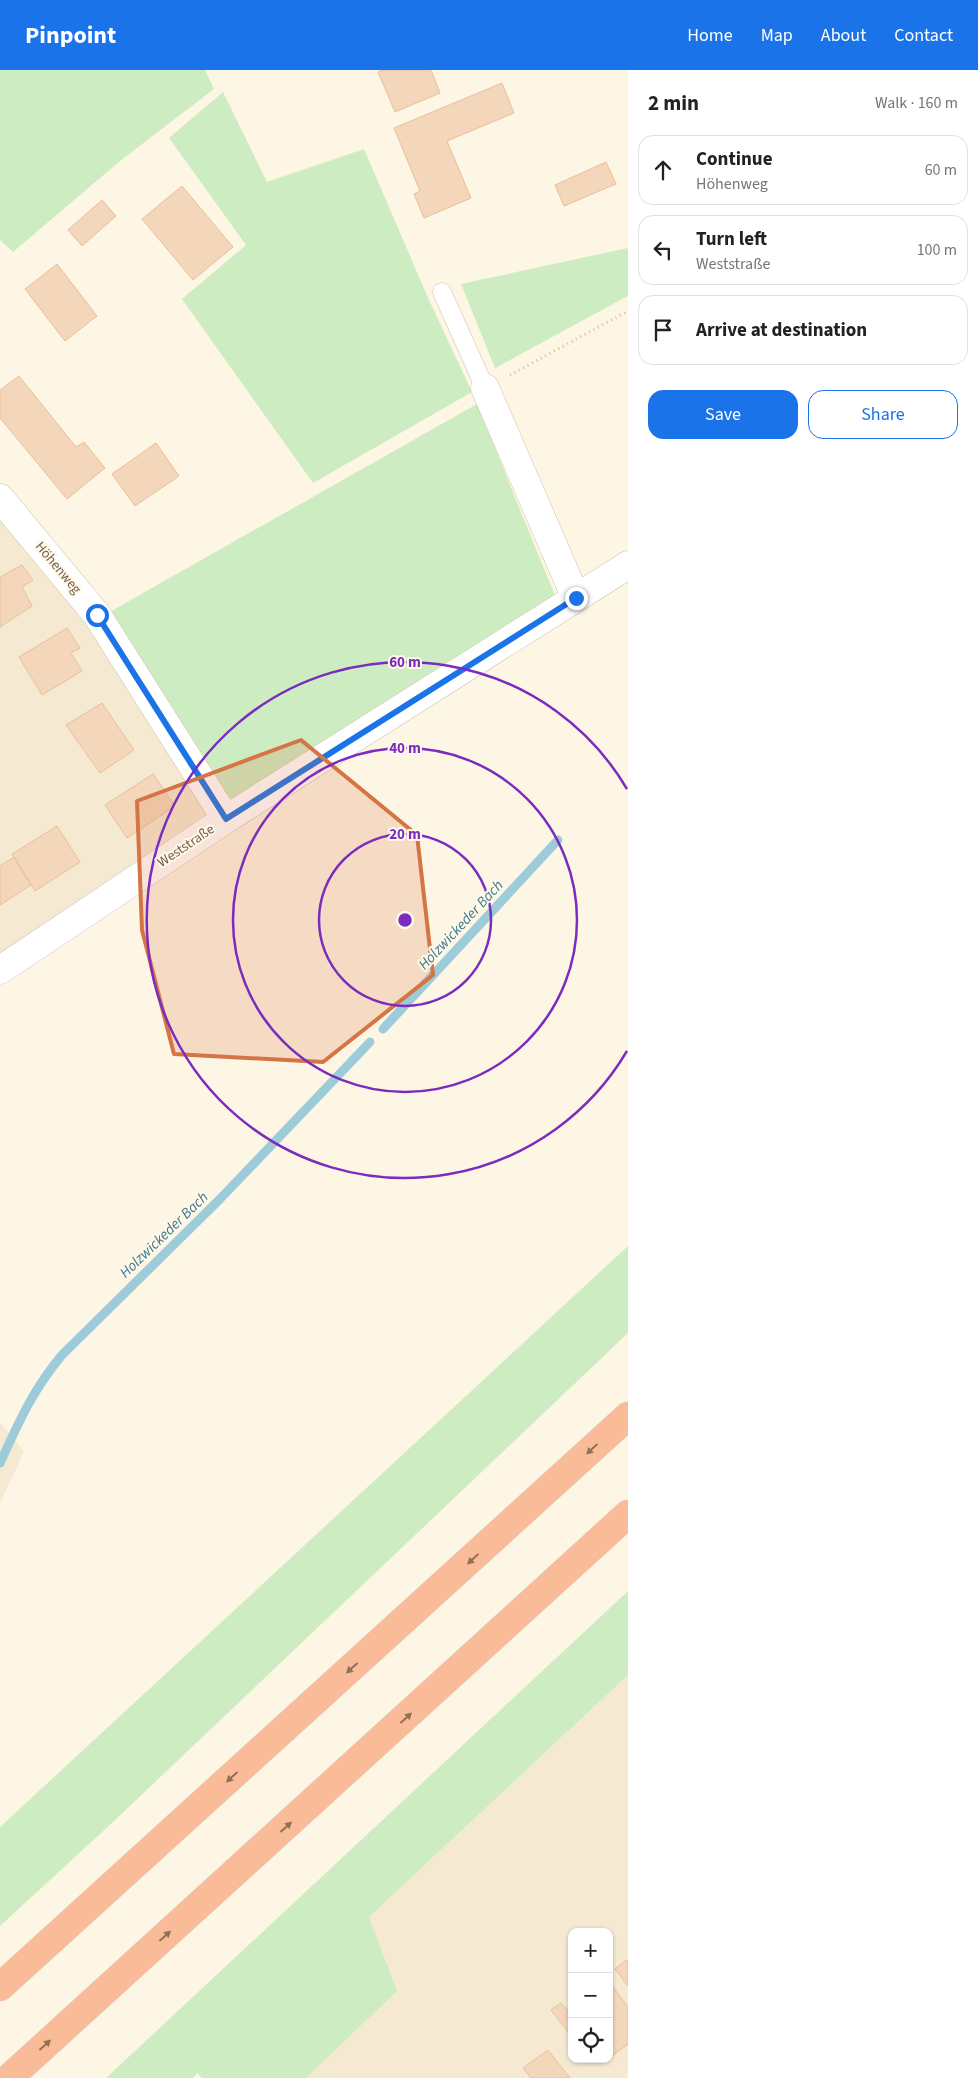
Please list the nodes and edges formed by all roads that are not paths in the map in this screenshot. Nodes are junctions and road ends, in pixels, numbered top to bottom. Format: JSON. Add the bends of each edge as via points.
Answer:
{"nodes":[{"id":1,"x":442,"y":292,"type":"dead end"},
{"id":2,"x":485,"y":388,"type":"joint"},
{"id":3,"x":0,"y":498,"type":"edge"},
{"id":4,"x":628,"y":565,"type":"edge"},
{"id":5,"x":576,"y":598,"type":"junction"},
{"id":6,"x":226,"y":819,"type":"junction"},
{"id":7,"x":0,"y":970,"type":"edge"},
{"id":8,"x":628,"y":1416,"type":"edge"},
{"id":9,"x":628,"y":1514,"type":"edge"},
{"id":10,"x":0,"y":1988,"type":"edge"},
{"id":11,"x":9,"y":2078,"type":"edge"}],
"edges":[{"from":1,"to":2,"type":"lane"},
{"from":2,"to":5,"type":"street"},
{"from":3,"to":6,"type":"street","name":"Höhenweg","via":[[97,615]]},
{"from":4,"to":5,"type":"street","name":"Weststraße"},
{"from":5,"to":6,"type":"street","name":"Weststraße"},
{"from":6,"to":7,"type":"street","name":"Weststraße"},
{"from":8,"to":10,"type":"highway","one_way":true},
{"from":11,"to":9,"type":"highway","one_way":true}]}
